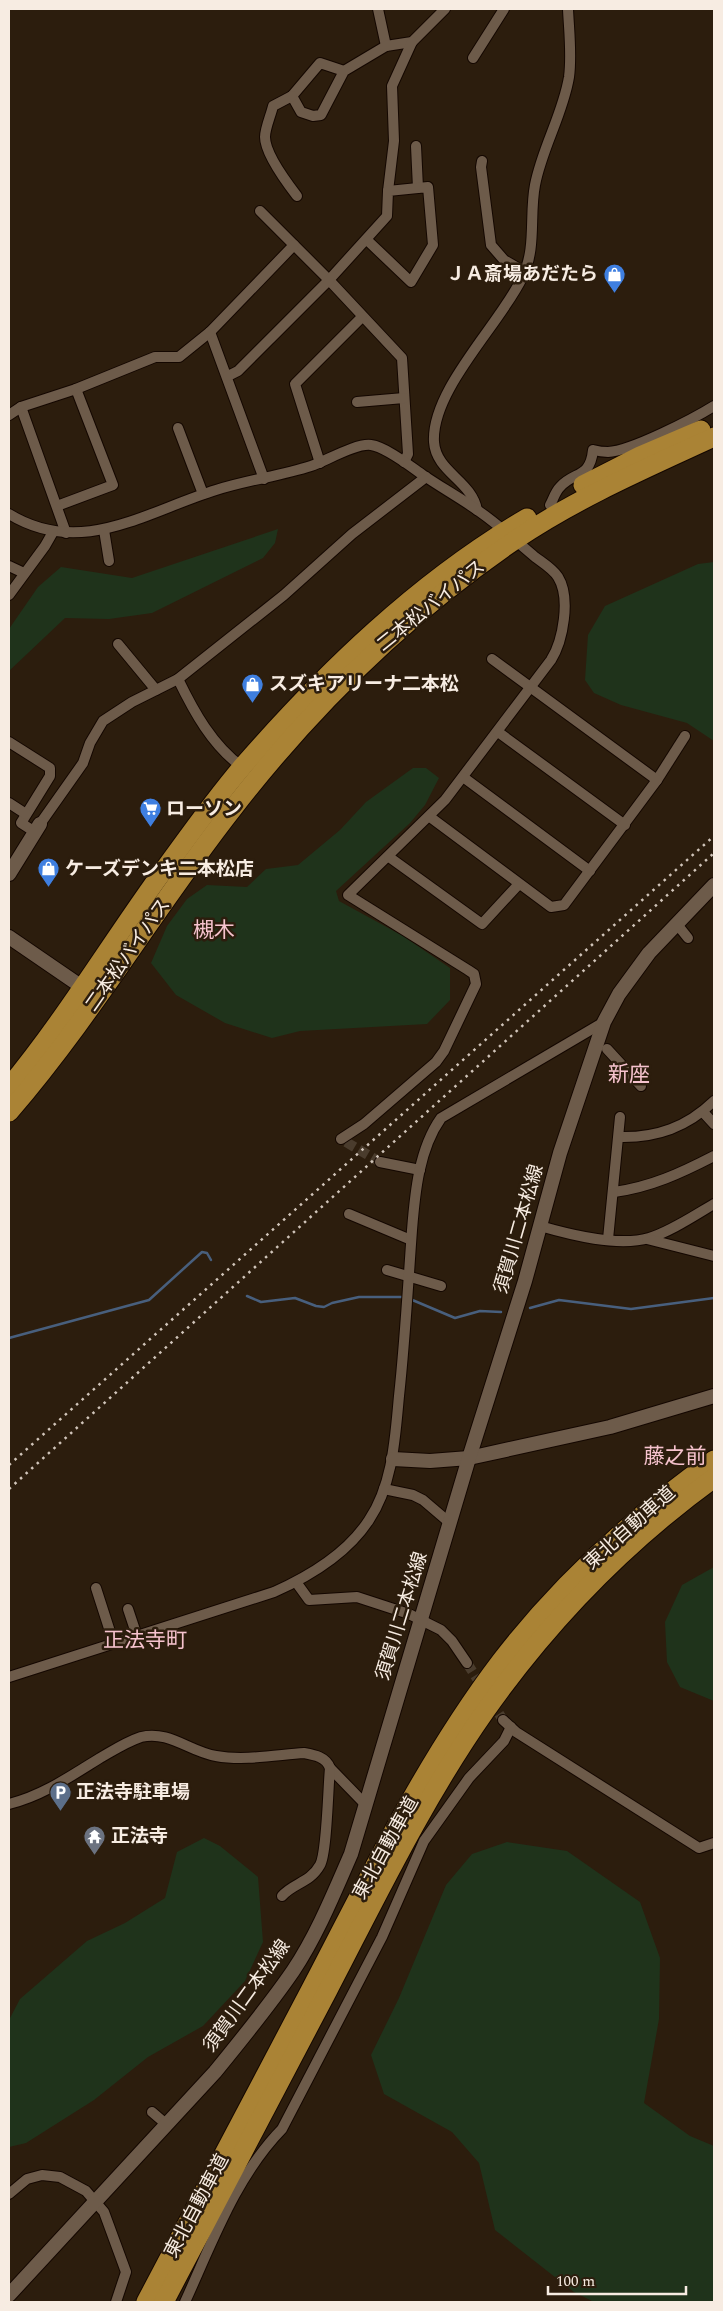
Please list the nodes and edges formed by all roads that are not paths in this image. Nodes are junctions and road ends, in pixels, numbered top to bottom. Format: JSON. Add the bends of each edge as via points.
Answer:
{"nodes":[{"id":1,"x":378,"y":9,"type":"edge"},
{"id":2,"x":443,"y":9,"type":"edge"},
{"id":3,"x":504,"y":9,"type":"edge"},
{"id":4,"x":568,"y":9,"type":"edge"},
{"id":5,"x":412,"y":42,"type":"junction"},
{"id":6,"x":386,"y":46,"type":"junction"},
{"id":7,"x":473,"y":58,"type":"dead end"},
{"id":8,"x":344,"y":71,"type":"junction"},
{"id":9,"x":292,"y":96,"type":"junction"},
{"id":10,"x":416,"y":146,"type":"dead end"},
{"id":11,"x":482,"y":161,"type":"dead end"},
{"id":12,"x":418,"y":188,"type":"junction"},
{"id":13,"x":388,"y":191,"type":"junction"},
{"id":14,"x":297,"y":196,"type":"dead end"},
{"id":15,"x":260,"y":211,"type":"dead end"},
{"id":16,"x":367,"y":240,"type":"junction"},
{"id":17,"x":294,"y":245,"type":"junction"},
{"id":18,"x":525,"y":272,"type":"junction"},
{"id":19,"x":330,"y":280,"type":"junction"},
{"id":20,"x":362,"y":317,"type":"junction"},
{"id":21,"x":210,"y":332,"type":"junction"},
{"id":22,"x":228,"y":376,"type":"junction"},
{"id":23,"x":76,"y":390,"type":"junction"},
{"id":24,"x":404,"y":398,"type":"junction"},
{"id":25,"x":357,"y":402,"type":"dead end"},
{"id":26,"x":714,"y":406,"type":"edge"},
{"id":27,"x":22,"y":407,"type":"junction"},
{"id":28,"x":9,"y":415,"type":"edge"},
{"id":29,"x":714,"y":425,"type":"edge"},
{"id":30,"x":178,"y":428,"type":"dead end"},
{"id":31,"x":714,"y":437,"type":"edge"},
{"id":32,"x":404,"y":462,"type":"junction"},
{"id":33,"x":320,"y":463,"type":"junction"},
{"id":34,"x":426,"y":477,"type":"junction"},
{"id":35,"x":264,"y":479,"type":"junction"},
{"id":36,"x":203,"y":494,"type":"junction"},
{"id":37,"x":550,"y":505,"type":"junction"},
{"id":38,"x":57,"y":506,"type":"junction"},
{"id":39,"x":478,"y":510,"type":"junction"},
{"id":40,"x":9,"y":514,"type":"edge"},
{"id":41,"x":104,"y":530,"type":"junction"},
{"id":42,"x":52,"y":532,"type":"junction"},
{"id":43,"x":66,"y":533,"type":"junction"},
{"id":44,"x":510,"y":535,"type":"junction"},
{"id":45,"x":109,"y":561,"type":"dead end"},
{"id":46,"x":9,"y":566,"type":"edge"},
{"id":47,"x":24,"y":573,"type":"junction"},
{"id":48,"x":9,"y":595,"type":"edge"},
{"id":49,"x":118,"y":644,"type":"dead end"},
{"id":50,"x":492,"y":659,"type":"dead end"},
{"id":51,"x":178,"y":679,"type":"junction"},
{"id":52,"x":529,"y":688,"type":"junction"},
{"id":53,"x":156,"y":690,"type":"junction"},
{"id":54,"x":498,"y":732,"type":"junction"},
{"id":55,"x":685,"y":736,"type":"dead end"},
{"id":56,"x":9,"y":742,"type":"edge"},
{"id":57,"x":242,"y":767,"type":"junction"},
{"id":58,"x":463,"y":776,"type":"junction"},
{"id":59,"x":657,"y":780,"type":"junction"},
{"id":60,"x":9,"y":803,"type":"edge"},
{"id":61,"x":26,"y":814,"type":"junction"},
{"id":62,"x":430,"y":817,"type":"junction"},
{"id":63,"x":625,"y":825,"type":"junction"},
{"id":64,"x":38,"y":828,"type":"junction"},
{"id":65,"x":389,"y":857,"type":"junction"},
{"id":66,"x":9,"y":870,"type":"edge"},
{"id":67,"x":590,"y":871,"type":"junction"},
{"id":68,"x":518,"y":885,"type":"junction"},
{"id":69,"x":714,"y":885,"type":"edge"},
{"id":70,"x":676,"y":923,"type":"junction"},
{"id":71,"x":9,"y":937,"type":"edge"},
{"id":72,"x":688,"y":938,"type":"dead end"},
{"id":73,"x":82,"y":987,"type":"junction"},
{"id":74,"x":604,"y":1022,"type":"junction"},
{"id":75,"x":607,"y":1049,"type":"dead end"},
{"id":76,"x":641,"y":1086,"type":"dead end"},
{"id":77,"x":9,"y":1087,"type":"edge"},
{"id":78,"x":714,"y":1101,"type":"edge"},
{"id":79,"x":9,"y":1112,"type":"edge"},
{"id":80,"x":703,"y":1112,"type":"junction"},
{"id":81,"x":620,"y":1117,"type":"dead end"},
{"id":82,"x":714,"y":1124,"type":"edge"},
{"id":83,"x":619,"y":1137,"type":"junction"},
{"id":84,"x":341,"y":1139,"type":"dead end"},
{"id":85,"x":714,"y":1156,"type":"edge"},
{"id":86,"x":380,"y":1162,"type":"tunnel mouth"},
{"id":87,"x":420,"y":1170,"type":"junction"},
{"id":88,"x":614,"y":1192,"type":"junction"},
{"id":89,"x":714,"y":1204,"type":"edge"},
{"id":90,"x":349,"y":1214,"type":"dead end"},
{"id":91,"x":540,"y":1226,"type":"junction"},
{"id":92,"x":608,"y":1239,"type":"junction"},
{"id":93,"x":647,"y":1239,"type":"junction"},
{"id":94,"x":411,"y":1240,"type":"junction"},
{"id":95,"x":714,"y":1256,"type":"edge"},
{"id":96,"x":387,"y":1270,"type":"dead end"},
{"id":97,"x":408,"y":1277,"type":"junction"},
{"id":98,"x":441,"y":1286,"type":"dead end"},
{"id":99,"x":714,"y":1396,"type":"edge"},
{"id":100,"x":469,"y":1458,"type":"junction"},
{"id":101,"x":392,"y":1459,"type":"junction"},
{"id":102,"x":714,"y":1460,"type":"edge"},
{"id":103,"x":714,"y":1478,"type":"edge"},
{"id":104,"x":384,"y":1489,"type":"junction"},
{"id":105,"x":450,"y":1523,"type":"junction"},
{"id":106,"x":296,"y":1582,"type":"junction"},
{"id":107,"x":96,"y":1588,"type":"dead end"},
{"id":108,"x":128,"y":1609,"type":"dead end"},
{"id":109,"x":420,"y":1619,"type":"junction"},
{"id":110,"x":136,"y":1636,"type":"junction"},
{"id":111,"x":114,"y":1644,"type":"junction"},
{"id":112,"x":467,"y":1663,"type":"tunnel mouth"},
{"id":113,"x":9,"y":1678,"type":"edge"},
{"id":114,"x":330,"y":1768,"type":"junction"},
{"id":115,"x":9,"y":1804,"type":"edge"},
{"id":116,"x":365,"y":1804,"type":"junction"},
{"id":117,"x":714,"y":1843,"type":"edge"},
{"id":118,"x":282,"y":1896,"type":"dead end"},
{"id":119,"x":152,"y":2112,"type":"dead end"},
{"id":120,"x":166,"y":2124,"type":"junction"},
{"id":121,"x":9,"y":2194,"type":"edge"},
{"id":122,"x":95,"y":2200,"type":"junction"},
{"id":123,"x":9,"y":2295,"type":"edge"},
{"id":124,"x":116,"y":2302,"type":"edge"},
{"id":125,"x":146,"y":2302,"type":"edge"},
{"id":126,"x":164,"y":2302,"type":"edge"},
{"id":127,"x":186,"y":2302,"type":"edge"}],
"edges":[{"from":1,"to":6,"type":"street"},
{"from":2,"to":5,"type":"street"},
{"from":3,"to":7,"type":"street"},
{"from":4,"to":18,"type":"street","via":[[569,76],[534,187],[532,243]]},
{"from":5,"to":6,"type":"street"},
{"from":5,"to":13,"type":"street","via":[[392,86],[394,141]]},
{"from":6,"to":8,"type":"street"},
{"from":8,"to":9,"type":"street","via":[[320,63]]},
{"from":8,"to":9,"type":"street","via":[[321,115],[301,112]]},
{"from":9,"to":14,"type":"street","via":[[273,106],[264,135],[281,174]]},
{"from":10,"to":12,"type":"street"},
{"from":11,"to":18,"type":"street","via":[[480,167],[491,245],[504,260]]},
{"from":12,"to":13,"type":"street"},
{"from":12,"to":16,"type":"street","via":[[428,187],[433,245],[411,282]]},
{"from":13,"to":16,"type":"street","via":[[387,216]]},
{"from":15,"to":17,"type":"street"},
{"from":16,"to":19,"type":"street"},
{"from":17,"to":19,"type":"street"},
{"from":17,"to":21,"type":"street"},
{"from":18,"to":39,"type":"street","via":[[450,388],[439,413],[434,441],[436,453],[473,494]]},
{"from":19,"to":20,"type":"street"},
{"from":19,"to":22,"type":"street","via":[[238,371]]},
{"from":20,"to":24,"type":"street","via":[[402,358]]},
{"from":20,"to":33,"type":"street","via":[[295,384]]},
{"from":21,"to":22,"type":"street"},
{"from":21,"to":23,"type":"street","via":[[179,357],[155,358]]},
{"from":22,"to":35,"type":"street"},
{"from":23,"to":27,"type":"street"},
{"from":23,"to":38,"type":"street","via":[[113,484]]},
{"from":24,"to":25,"type":"street"},
{"from":24,"to":32,"type":"street","via":[[408,454]]},
{"from":26,"to":37,"type":"street","via":[[626,448],[609,452],[592,450],[592,461],[584,473],[560,487]]},
{"from":27,"to":28,"type":"street"},
{"from":27,"to":38,"type":"street"},
{"from":29,"to":37,"type":"highway","name":"二本松バイパス","via":[[640,456]]},
{"from":30,"to":36,"type":"street"},
{"from":31,"to":44,"type":"highway","name":"二本松バイパス"},
{"from":32,"to":33,"type":"street","via":[[367,445]]},
{"from":32,"to":34,"type":"street"},
{"from":33,"to":35,"type":"street"},
{"from":34,"to":39,"type":"street"},
{"from":34,"to":51,"type":"street","via":[[352,534],[284,594]]},
{"from":35,"to":36,"type":"street","via":[[241,482]]},
{"from":36,"to":41,"type":"street"},
{"from":37,"to":44,"type":"highway","name":"二本松バイパス"},
{"from":38,"to":43,"type":"street"},
{"from":39,"to":44,"type":"street"},
{"from":40,"to":42,"type":"street","via":[[26,524]]},
{"from":41,"to":43,"type":"street"},
{"from":41,"to":45,"type":"street"},
{"from":42,"to":43,"type":"street"},
{"from":42,"to":47,"type":"street"},
{"from":44,"to":52,"type":"street","via":[[553,571],[562,586],[564,611],[558,649]]},
{"from":44,"to":57,"type":"highway","name":"二本松バイパス","via":[[467,556],[365,641]]},
{"from":44,"to":79,"type":"highway","name":"二本松バイパス","via":[[324,699],[282,746],[232,809],[65,1043]]},
{"from":46,"to":47,"type":"street"},
{"from":47,"to":48,"type":"street"},
{"from":49,"to":53,"type":"street"},
{"from":50,"to":52,"type":"street"},
{"from":51,"to":53,"type":"street"},
{"from":51,"to":57,"type":"street","via":[[195,715],[231,759]]},
{"from":52,"to":54,"type":"street"},
{"from":52,"to":59,"type":"street"},
{"from":53,"to":64,"type":"street","via":[[103,721],[83,763]]},
{"from":54,"to":58,"type":"street"},
{"from":54,"to":63,"type":"street"},
{"from":55,"to":59,"type":"street"},
{"from":56,"to":61,"type":"street","via":[[50,768],[50,776]]},
{"from":57,"to":73,"type":"highway","name":"二本松バイパス"},
{"from":58,"to":62,"type":"street"},
{"from":58,"to":67,"type":"street"},
{"from":59,"to":63,"type":"street"},
{"from":60,"to":61,"type":"street"},
{"from":61,"to":64,"type":"street","via":[[21,823]]},
{"from":62,"to":65,"type":"street"},
{"from":62,"to":68,"type":"street"},
{"from":63,"to":67,"type":"street"},
{"from":64,"to":66,"type":"main road"},
{"from":65,"to":68,"type":"street","via":[[482,924]]},
{"from":65,"to":84,"type":"street","via":[[348,894],[474,974],[476,984],[436,1062],[364,1124]]},
{"from":67,"to":68,"type":"street","via":[[564,905],[551,907]]},
{"from":69,"to":70,"type":"main road","name":"須賀川二本松線"},
{"from":70,"to":72,"type":"street"},
{"from":70,"to":74,"type":"main road","name":"須賀川二本松線","via":[[648,953]]},
{"from":71,"to":73,"type":"main road"},
{"from":73,"to":77,"type":"highway","name":"二本松バイパス"},
{"from":74,"to":87,"type":"street","via":[[441,1118],[430,1134]]},
{"from":74,"to":91,"type":"main road","name":"須賀川二本松線","via":[[560,1153]]},
{"from":75,"to":76,"type":"street"},
{"from":78,"to":80,"type":"street"},
{"from":80,"to":82,"type":"street"},
{"from":80,"to":83,"type":"street","via":[[658,1135]]},
{"from":81,"to":83,"type":"street"},
{"from":83,"to":88,"type":"street"},
{"from":85,"to":88,"type":"street","via":[[651,1185]]},
{"from":86,"to":87,"type":"street"},
{"from":87,"to":94,"type":"street"},
{"from":88,"to":92,"type":"street"},
{"from":89,"to":93,"type":"street"},
{"from":90,"to":94,"type":"street"},
{"from":91,"to":92,"type":"street","via":[[570,1235]]},
{"from":91,"to":100,"type":"main road","name":"須賀川二本松線"},
{"from":92,"to":93,"type":"street"},
{"from":93,"to":95,"type":"street"},
{"from":94,"to":97,"type":"street"},
{"from":96,"to":97,"type":"street"},
{"from":97,"to":98,"type":"street"},
{"from":97,"to":101,"type":"street","via":[[404,1354]]},
{"from":99,"to":100,"type":"main road","via":[[610,1427]]},
{"from":100,"to":101,"type":"main road"},
{"from":100,"to":105,"type":"main road","name":"須賀川二本松線"},
{"from":101,"to":104,"type":"street"},
{"from":102,"to":125,"type":"highway","name":"東北自動車道","via":[[675,1487],[596,1556],[502,1660],[472,1702],[375,1867]]},
{"from":103,"to":126,"type":"highway","name":"東北自動車道","via":[[677,1505],[563,1613],[486,1711],[453,1760],[389,1874]]},
{"from":104,"to":105,"type":"street","via":[[423,1500]]},
{"from":104,"to":106,"type":"street","via":[[369,1521],[347,1546]]},
{"from":105,"to":109,"type":"main road","name":"須賀川二本松線"},
{"from":106,"to":109,"type":"street","via":[[309,1600],[357,1597]]},
{"from":106,"to":110,"type":"street"},
{"from":107,"to":111,"type":"street"},
{"from":108,"to":110,"type":"street"},
{"from":109,"to":112,"type":"street","via":[[441,1630]]},
{"from":109,"to":116,"type":"main road","name":"須賀川二本松線"},
{"from":110,"to":111,"type":"street"},
{"from":111,"to":113,"type":"street"},
{"from":114,"to":115,"type":"street","via":[[328,1762],[315,1755],[231,1758],[204,1754],[168,1737],[154,1735],[123,1744],[43,1792]]},
{"from":114,"to":116,"type":"street"},
{"from":114,"to":118,"type":"street","via":[[322,1864],[308,1880]]},
{"from":116,"to":120,"type":"main road","name":"須賀川二本松線","via":[[351,1854],[330,1903],[294,1970],[247,2033]]},
{"from":117,"to":127,"type":"street","via":[[699,1848],[507,1724],[504,1741],[469,1778],[424,1841],[377,1946],[282,2129],[264,2149],[239,2188]]},
{"from":119,"to":120,"type":"street"},
{"from":120,"to":122,"type":"main road","name":"須賀川二本松線"},
{"from":121,"to":122,"type":"street","via":[[27,2180],[51,2175],[72,2182]]},
{"from":122,"to":123,"type":"main road","name":"須賀川二本松線"},
{"from":122,"to":124,"type":"street","via":[[104,2212],[126,2272]]}]}
